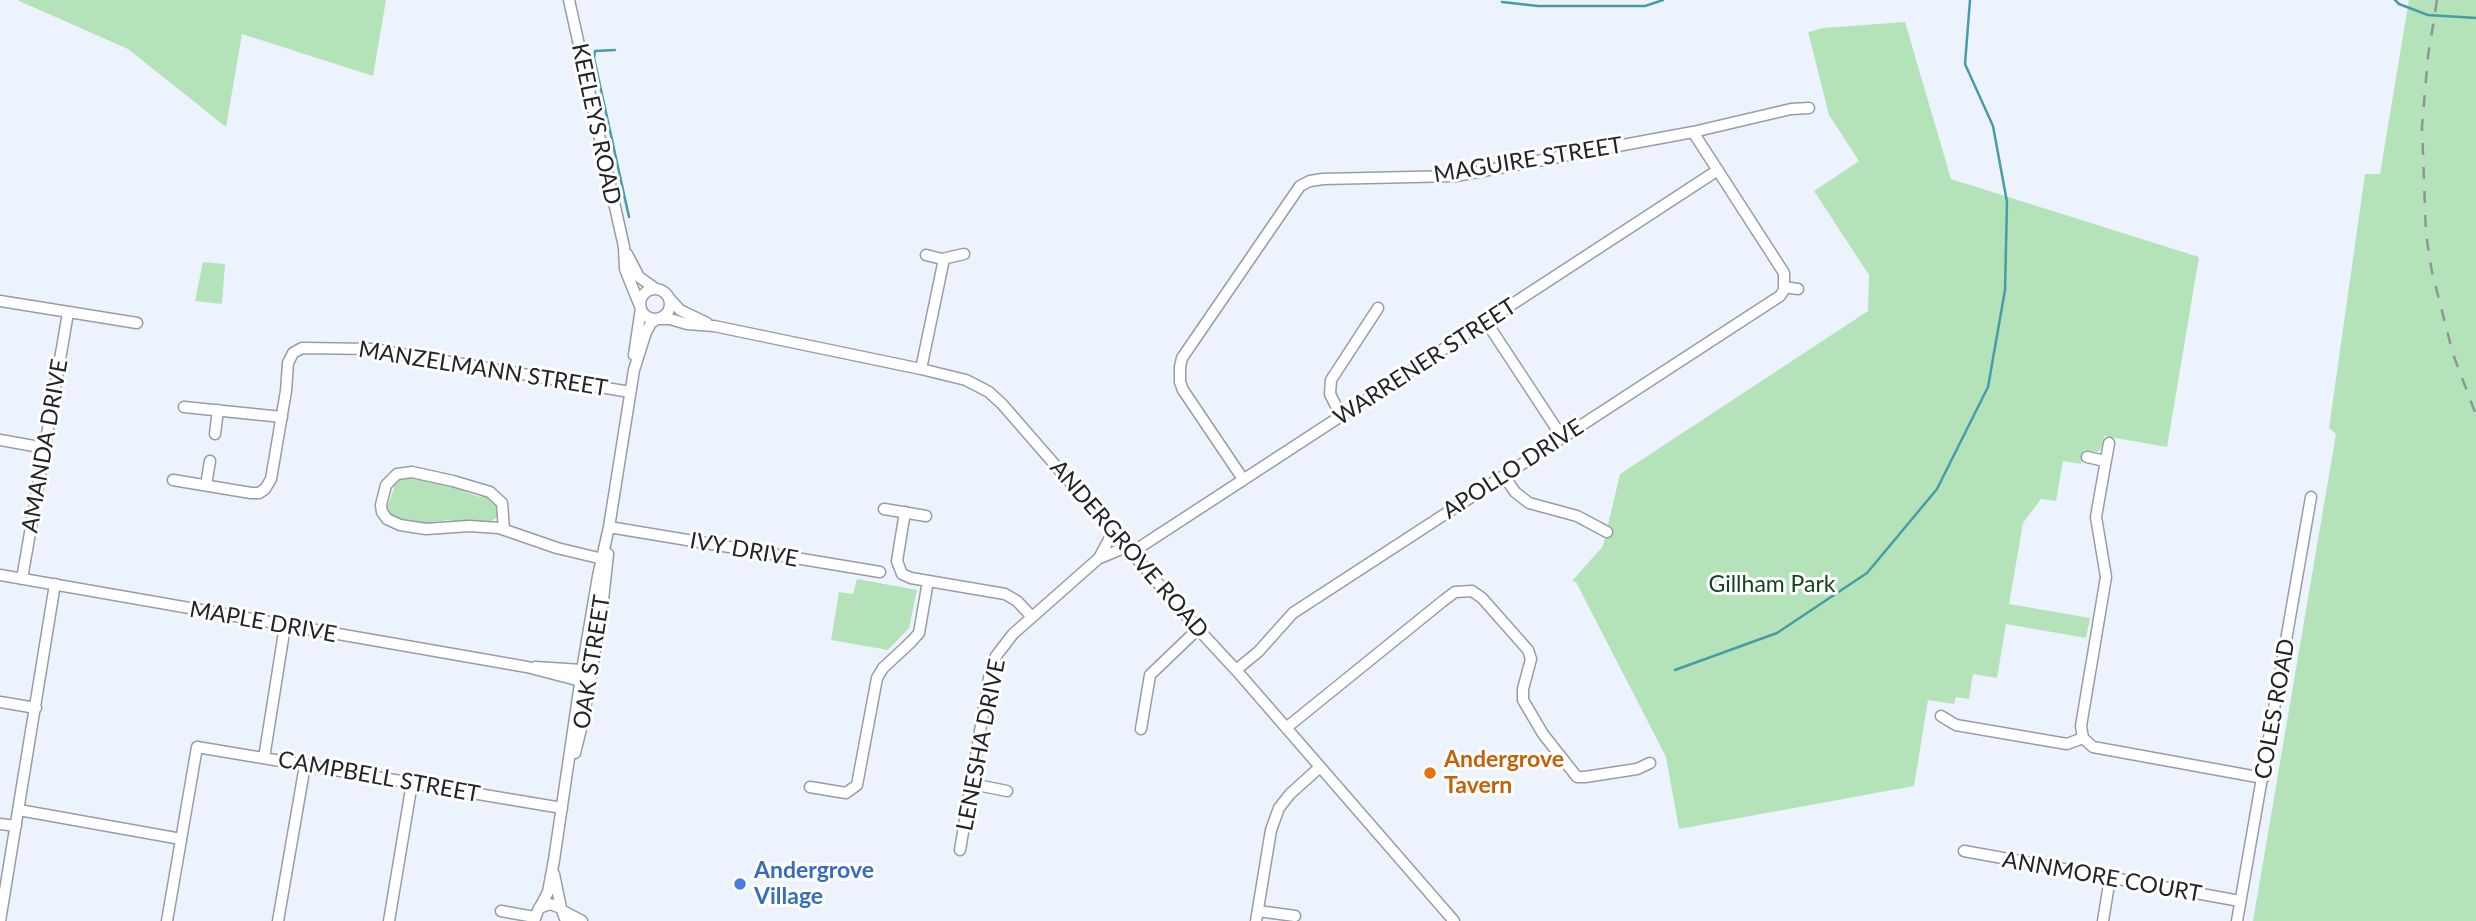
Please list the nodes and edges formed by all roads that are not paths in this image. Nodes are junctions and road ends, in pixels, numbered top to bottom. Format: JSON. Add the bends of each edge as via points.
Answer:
{"nodes":[{"id":1,"x":569,"y":0,"type":"edge"},
{"id":2,"x":1809,"y":108,"type":"dead end"},
{"id":3,"x":1693,"y":132,"type":"junction"},
{"id":4,"x":1718,"y":170,"type":"junction"},
{"id":5,"x":624,"y":247,"type":"junction"},
{"id":6,"x":964,"y":254,"type":"dead end"},
{"id":7,"x":926,"y":255,"type":"dead end"},
{"id":8,"x":944,"y":259,"type":"junction"},
{"id":9,"x":1784,"y":287,"type":"junction"},
{"id":10,"x":656,"y":289,"type":"junction"},
{"id":11,"x":1798,"y":289,"type":"dead end"},
{"id":12,"x":668,"y":296,"type":"junction"},
{"id":13,"x":0,"y":301,"type":"edge"},
{"id":14,"x":641,"y":307,"type":"junction"},
{"id":15,"x":1378,"y":308,"type":"dead end"},
{"id":16,"x":68,"y":313,"type":"junction"},
{"id":17,"x":658,"y":319,"type":"junction"},
{"id":18,"x":137,"y":323,"type":"dead end"},
{"id":19,"x":1487,"y":323,"type":"junction"},
{"id":20,"x":714,"y":326,"type":"junction"},
{"id":21,"x":921,"y":369,"type":"junction"},
{"id":22,"x":634,"y":370,"type":"junction"},
{"id":23,"x":630,"y":392,"type":"junction"},
{"id":24,"x":184,"y":407,"type":"dead end"},
{"id":25,"x":218,"y":410,"type":"junction"},
{"id":26,"x":282,"y":416,"type":"junction"},
{"id":27,"x":1341,"y":416,"type":"junction"},
{"id":28,"x":215,"y":434,"type":"dead end"},
{"id":29,"x":1562,"y":437,"type":"junction"},
{"id":30,"x":0,"y":440,"type":"edge"},
{"id":31,"x":2109,"y":443,"type":"dead end"},
{"id":32,"x":45,"y":448,"type":"junction"},
{"id":33,"x":2087,"y":457,"type":"dead end"},
{"id":34,"x":210,"y":461,"type":"dead end"},
{"id":35,"x":2105,"y":461,"type":"junction"},
{"id":36,"x":1504,"y":476,"type":"junction"},
{"id":37,"x":1243,"y":479,"type":"junction"},
{"id":38,"x":173,"y":480,"type":"dead end"},
{"id":39,"x":206,"y":485,"type":"junction"},
{"id":40,"x":2311,"y":497,"type":"dead end"},
{"id":41,"x":884,"y":509,"type":"dead end"},
{"id":42,"x":905,"y":512,"type":"junction"},
{"id":43,"x":926,"y":516,"type":"dead end"},
{"id":44,"x":609,"y":527,"type":"junction"},
{"id":45,"x":504,"y":529,"type":"junction"},
{"id":46,"x":1113,"y":532,"type":"junction"},
{"id":47,"x":1607,"y":532,"type":"dead end"},
{"id":48,"x":1128,"y":550,"type":"junction"},
{"id":49,"x":1099,"y":558,"type":"junction"},
{"id":50,"x":604,"y":560,"type":"junction"},
{"id":51,"x":880,"y":572,"type":"dead end"},
{"id":52,"x":0,"y":575,"type":"edge"},
{"id":53,"x":22,"y":579,"type":"junction"},
{"id":54,"x":928,"y":581,"type":"junction"},
{"id":55,"x":55,"y":584,"type":"junction"},
{"id":56,"x":1032,"y":617,"type":"junction"},
{"id":57,"x":285,"y":626,"type":"junction"},
{"id":58,"x":1198,"y":629,"type":"junction"},
{"id":59,"x":1236,"y":670,"type":"junction"},
{"id":60,"x":584,"y":676,"type":"junction"},
{"id":61,"x":0,"y":702,"type":"edge"},
{"id":62,"x":36,"y":708,"type":"junction"},
{"id":63,"x":1941,"y":716,"type":"dead end"},
{"id":64,"x":1141,"y":729,"type":"dead end"},
{"id":65,"x":1286,"y":729,"type":"junction"},
{"id":66,"x":2083,"y":738,"type":"junction"},
{"id":67,"x":264,"y":758,"type":"junction"},
{"id":68,"x":1650,"y":763,"type":"dead end"},
{"id":69,"x":304,"y":765,"type":"junction"},
{"id":70,"x":1320,"y":767,"type":"junction"},
{"id":71,"x":2263,"y":778,"type":"junction"},
{"id":72,"x":412,"y":783,"type":"junction"},
{"id":73,"x":972,"y":784,"type":"junction"},
{"id":74,"x":810,"y":787,"type":"dead end"},
{"id":75,"x":1007,"y":791,"type":"dead end"},
{"id":76,"x":562,"y":808,"type":"junction"},
{"id":77,"x":19,"y":810,"type":"junction"},
{"id":78,"x":0,"y":824,"type":"edge"},
{"id":79,"x":16,"y":826,"type":"junction"},
{"id":80,"x":181,"y":839,"type":"junction"},
{"id":81,"x":960,"y":850,"type":"dead end"},
{"id":82,"x":1964,"y":851,"type":"dead end"},
{"id":83,"x":554,"y":860,"type":"junction"},
{"id":84,"x":2110,"y":878,"type":"junction"},
{"id":85,"x":2240,"y":901,"type":"junction"},
{"id":86,"x":540,"y":907,"type":"junction"},
{"id":87,"x":501,"y":911,"type":"dead end"},
{"id":88,"x":563,"y":913,"type":"edge"},
{"id":89,"x":1257,"y":916,"type":"edge"},
{"id":90,"x":1295,"y":916,"type":"dead end"},
{"id":91,"x":534,"y":919,"type":"edge"},
{"id":92,"x":0,"y":921,"type":"edge"},
{"id":93,"x":167,"y":921,"type":"edge"},
{"id":94,"x":278,"y":921,"type":"edge"},
{"id":95,"x":389,"y":921,"type":"edge"},
{"id":96,"x":582,"y":921,"type":"edge"},
{"id":97,"x":1454,"y":921,"type":"edge"},
{"id":98,"x":2103,"y":921,"type":"edge"},
{"id":99,"x":2237,"y":921,"type":"edge"}],
"edges":[{"from":1,"to":5,"type":"street","name":"KEELEYS ROAD"},
{"from":2,"to":3,"type":"street","name":"MAGUIRE STREET"},
{"from":3,"to":4,"type":"street"},
{"from":3,"to":37,"type":"street","name":"MAGUIRE STREET","via":[[1456,176],[1323,180],[1300,186],[1180,367],[1183,390]]},
{"from":4,"to":9,"type":"street","via":[[1784,273]]},
{"from":4,"to":19,"type":"street","name":"WARRENER STREET"},
{"from":5,"to":10,"type":"street","name":"KEELEYS ROAD","via":[[637,275]]},
{"from":5,"to":14,"type":"street","name":"KEELEYS ROAD","via":[[627,276]]},
{"from":6,"to":8,"type":"street"},
{"from":7,"to":8,"type":"street"},
{"from":8,"to":21,"type":"street"},
{"from":9,"to":11,"type":"street"},
{"from":9,"to":29,"type":"street","name":"APOLLO DRIVE","via":[[1773,301]]},
{"from":10,"to":12,"type":"street"},
{"from":10,"to":14,"type":"street","via":[[644,294]]},
{"from":12,"to":17,"type":"street","via":[[670,309]]},
{"from":12,"to":20,"type":"street","name":"ANDERGROVE ROAD","via":[[683,312]]},
{"from":13,"to":16,"type":"street"},
{"from":14,"to":17,"type":"street","via":[[648,317]]},
{"from":14,"to":22,"type":"street","name":"OAK STREET"},
{"from":15,"to":27,"type":"street","via":[[1331,380],[1330,394]]},
{"from":16,"to":18,"type":"street"},
{"from":16,"to":32,"type":"street","name":"AMANDA DRIVE"},
{"from":17,"to":20,"type":"street","name":"ANDERGROVE ROAD"},
{"from":17,"to":22,"type":"street","name":"OAK STREET","via":[[646,332]]},
{"from":19,"to":27,"type":"street","name":"WARRENER STREET"},
{"from":19,"to":29,"type":"street"},
{"from":20,"to":21,"type":"street","name":"ANDERGROVE ROAD"},
{"from":21,"to":46,"type":"street","name":"ANDERGROVE ROAD","via":[[966,380],[993,395]]},
{"from":22,"to":23,"type":"street","name":"OAK STREET"},
{"from":23,"to":26,"type":"street","name":"MANZELMANN STREET","via":[[372,349],[306,347],[295,352],[288,363]]},
{"from":23,"to":44,"type":"street","name":"OAK STREET"},
{"from":24,"to":25,"type":"street"},
{"from":25,"to":26,"type":"street"},
{"from":25,"to":28,"type":"street"},
{"from":26,"to":39,"type":"street","via":[[271,479],[265,489],[251,493]]},
{"from":27,"to":37,"type":"street","name":"WARRENER STREET"},
{"from":29,"to":36,"type":"street","name":"APOLLO DRIVE"},
{"from":30,"to":32,"type":"street"},
{"from":31,"to":35,"type":"street"},
{"from":32,"to":53,"type":"street","name":"AMANDA DRIVE"},
{"from":33,"to":35,"type":"street"},
{"from":34,"to":39,"type":"street"},
{"from":35,"to":66,"type":"street","via":[[2096,517],[2106,577],[2081,726]]},
{"from":36,"to":47,"type":"street","via":[[1529,503],[1577,516]]},
{"from":36,"to":59,"type":"street","name":"APOLLO DRIVE","via":[[1293,613]]},
{"from":37,"to":48,"type":"street","name":"WARRENER STREET"},
{"from":38,"to":39,"type":"street"},
{"from":40,"to":71,"type":"street","name":"COLES ROAD"},
{"from":41,"to":42,"type":"street"},
{"from":42,"to":43,"type":"street"},
{"from":42,"to":54,"type":"street","via":[[897,566],[906,577]]},
{"from":44,"to":50,"type":"street","name":"OAK STREET"},
{"from":44,"to":51,"type":"street","name":"IVY DRIVE"},
{"from":45,"to":45,"type":"street","via":[[400,526],[382,512],[386,485],[397,474],[412,472],[487,491],[502,503]]},
{"from":45,"to":50,"type":"street"},
{"from":46,"to":48,"type":"street","name":"ANDERGROVE ROAD"},
{"from":46,"to":49,"type":"street","name":"LENESHA DRIVE"},
{"from":48,"to":49,"type":"street","name":"LENESHA DRIVE"},
{"from":48,"to":58,"type":"street","name":"ANDERGROVE ROAD"},
{"from":49,"to":56,"type":"street","name":"LENESHA DRIVE"},
{"from":50,"to":60,"type":"street","name":"OAK STREET"},
{"from":52,"to":53,"type":"street","name":"MAPLE DRIVE"},
{"from":53,"to":55,"type":"street","name":"MAPLE DRIVE"},
{"from":54,"to":56,"type":"street","via":[[1005,594]]},
{"from":54,"to":74,"type":"street","via":[[919,633],[877,678],[857,785],[846,793]]},
{"from":55,"to":57,"type":"street","name":"MAPLE DRIVE"},
{"from":55,"to":62,"type":"street"},
{"from":56,"to":73,"type":"street","name":"LENESHA DRIVE","via":[[1006,640],[993,662]]},
{"from":57,"to":60,"type":"street","name":"MAPLE DRIVE"},
{"from":57,"to":67,"type":"street"},
{"from":58,"to":59,"type":"street","name":"ANDERGROVE ROAD"},
{"from":58,"to":64,"type":"street","via":[[1151,673]]},
{"from":59,"to":65,"type":"street","name":"ANDERGROVE ROAD"},
{"from":60,"to":76,"type":"street","name":"OAK STREET"},
{"from":61,"to":62,"type":"street"},
{"from":62,"to":77,"type":"street"},
{"from":63,"to":66,"type":"street","via":[[1956,725],[2067,744]]},
{"from":65,"to":68,"type":"street","via":[[1455,592],[1472,591],[1528,650],[1531,659],[1523,700],[1577,776],[1637,769]]},
{"from":65,"to":70,"type":"street","name":"ANDERGROVE ROAD"},
{"from":66,"to":71,"type":"street","via":[[2093,747]]},
{"from":67,"to":69,"type":"street","name":"CAMPBELL STREET"},
{"from":67,"to":80,"type":"street","name":"CAMPBELL STREET","via":[[197,747]]},
{"from":69,"to":72,"type":"street","name":"CAMPBELL STREET"},
{"from":69,"to":94,"type":"street"},
{"from":70,"to":89,"type":"street","via":[[1279,808],[1270,830]]},
{"from":70,"to":97,"type":"street","name":"ANDERGROVE ROAD"},
{"from":71,"to":85,"type":"street","name":"COLES ROAD"},
{"from":72,"to":76,"type":"street","name":"CAMPBELL STREET"},
{"from":72,"to":95,"type":"street"},
{"from":73,"to":75,"type":"street"},
{"from":73,"to":81,"type":"street","name":"LENESHA DRIVE"},
{"from":76,"to":83,"type":"street","name":"OAK STREET"},
{"from":77,"to":79,"type":"street"},
{"from":77,"to":80,"type":"street"},
{"from":78,"to":79,"type":"street"},
{"from":79,"to":92,"type":"street"},
{"from":80,"to":93,"type":"street"},
{"from":82,"to":84,"type":"street","name":"ANNMORE COURT"},
{"from":83,"to":86,"type":"street","name":"OAK STREET"},
{"from":83,"to":88,"type":"street","name":"OAK STREET"},
{"from":84,"to":85,"type":"street","name":"ANNMORE COURT"},
{"from":84,"to":98,"type":"street"},
{"from":85,"to":99,"type":"street","name":"COLES ROAD"},
{"from":86,"to":88,"type":"street","via":[[550,904]]},
{"from":86,"to":91,"type":"street","name":"OAK STREET"},
{"from":87,"to":91,"type":"street"},
{"from":88,"to":96,"type":"street"},
{"from":89,"to":90,"type":"street"}]}
